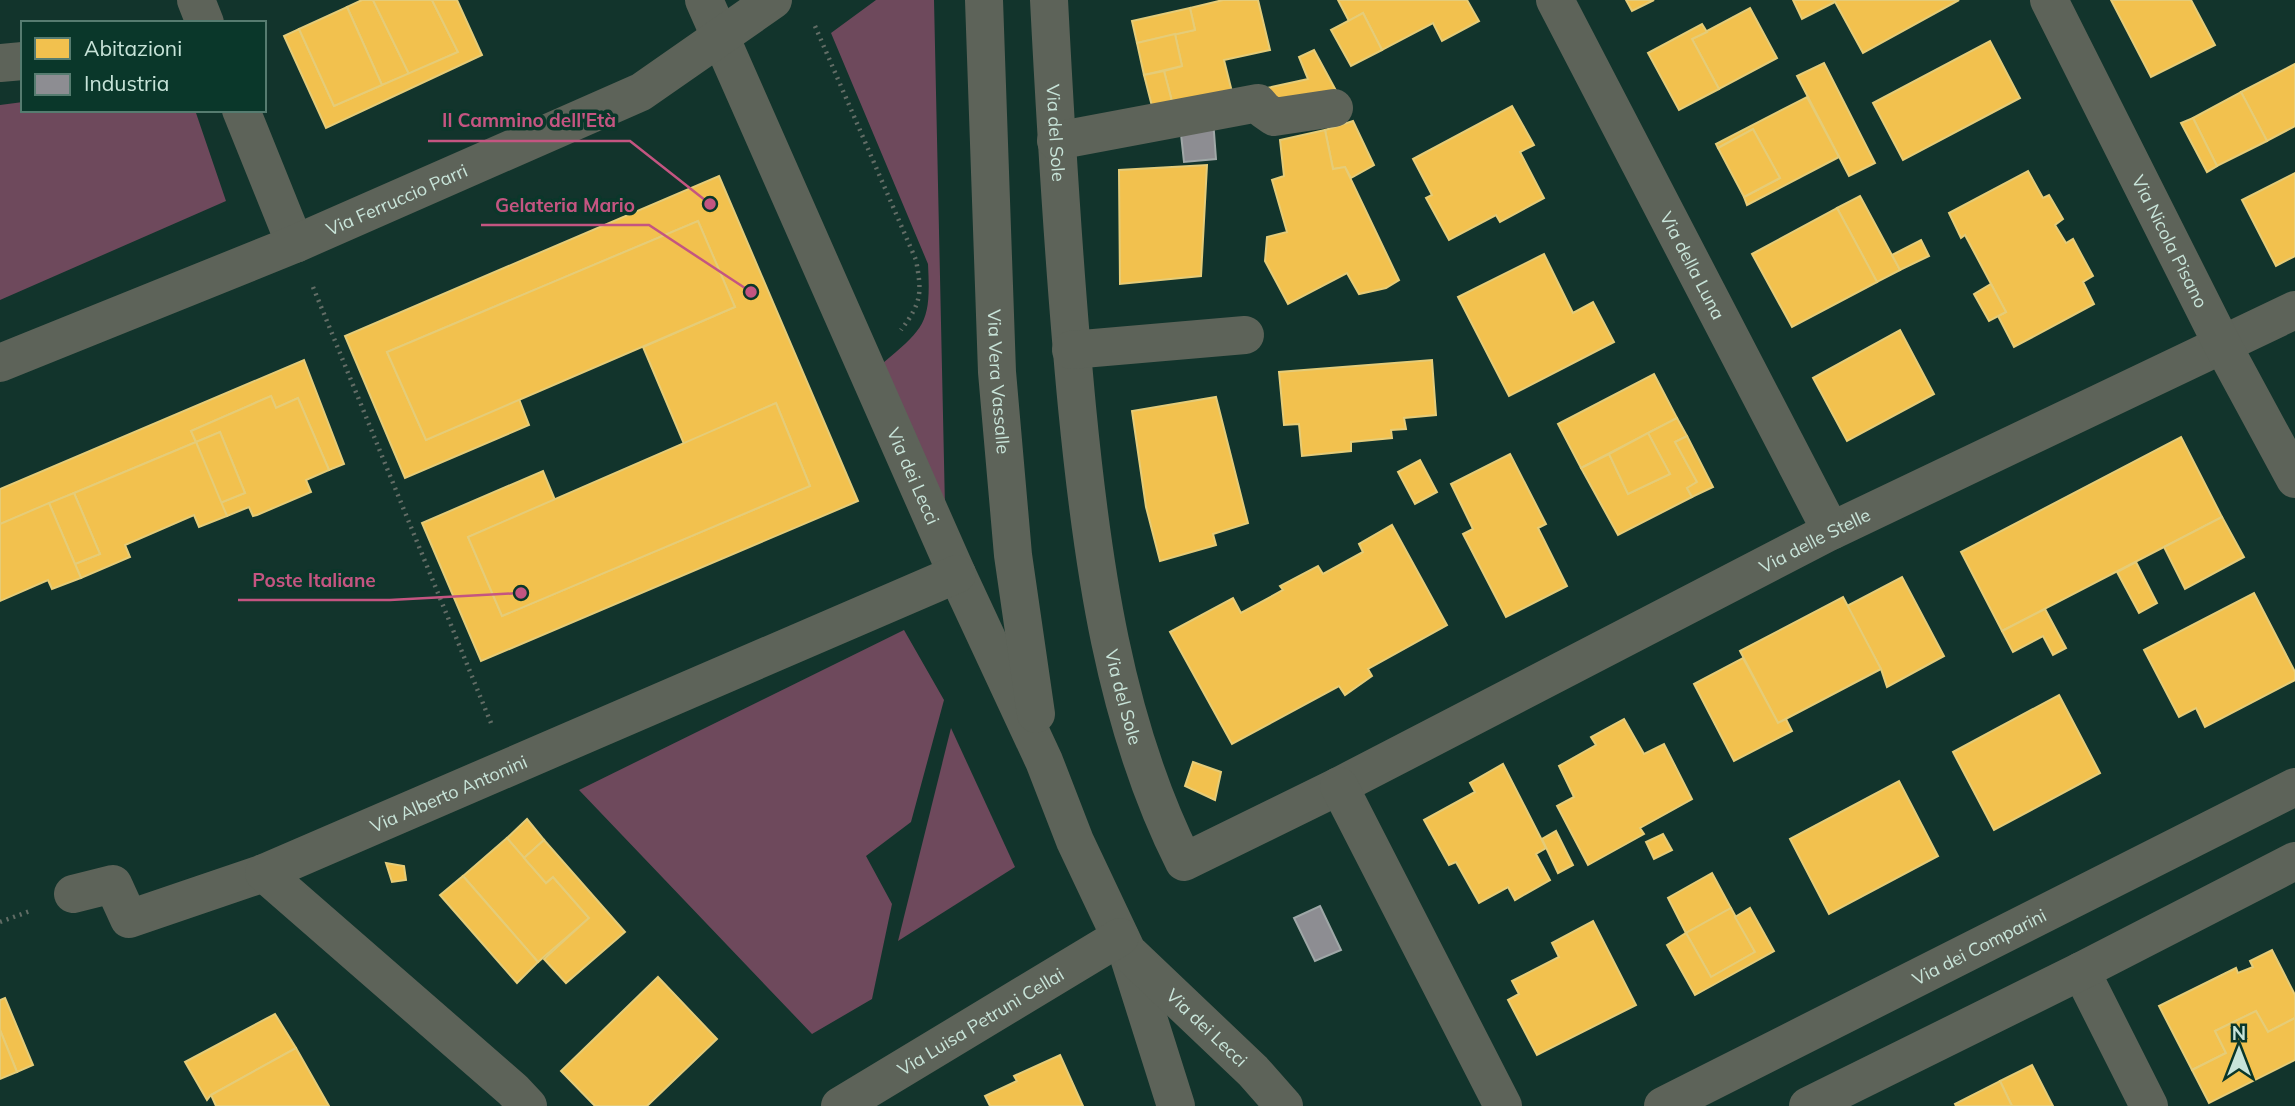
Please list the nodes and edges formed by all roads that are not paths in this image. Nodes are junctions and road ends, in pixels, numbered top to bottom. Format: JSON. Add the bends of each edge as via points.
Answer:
{"nodes":[{"id":1,"x":196,"y":0,"type":"edge"},
{"id":2,"x":704,"y":0,"type":"edge"},
{"id":3,"x":773,"y":0,"type":"edge"},
{"id":4,"x":984,"y":0,"type":"edge"},
{"id":5,"x":1049,"y":0,"type":"edge"},
{"id":6,"x":1555,"y":0,"type":"edge"},
{"id":7,"x":2049,"y":0,"type":"edge"},
{"id":8,"x":204,"y":21,"type":"edge"},
{"id":9,"x":719,"y":36,"type":"junction"},
{"id":10,"x":21,"y":61,"type":"edge"},
{"id":11,"x":0,"y":63,"type":"edge"},
{"id":12,"x":1334,"y":108,"type":"dead end"},
{"id":13,"x":242,"y":112,"type":"edge"},
{"id":14,"x":1056,"y":141,"type":"junction"},
{"id":15,"x":295,"y":244,"type":"junction"},
{"id":16,"x":2295,"y":310,"type":"edge"},
{"id":17,"x":1245,"y":335,"type":"dead end"},
{"id":18,"x":2223,"y":346,"type":"junction"},
{"id":19,"x":1072,"y":350,"type":"junction"},
{"id":20,"x":0,"y":363,"type":"edge"},
{"id":21,"x":2295,"y":479,"type":"edge"},
{"id":22,"x":1831,"y":531,"type":"junction"},
{"id":23,"x":957,"y":574,"type":"junction"},
{"id":24,"x":1044,"y":761,"type":"junction"},
{"id":25,"x":1339,"y":786,"type":"junction"},
{"id":26,"x":2295,"y":787,"type":"edge"},
{"id":27,"x":2295,"y":861,"type":"edge"},
{"id":28,"x":264,"y":873,"type":"junction"},
{"id":29,"x":73,"y":894,"type":"dead end"},
{"id":30,"x":1123,"y":944,"type":"junction"},
{"id":31,"x":2081,"y":971,"type":"junction"},
{"id":32,"x":509,"y":1101,"type":"edge"},
{"id":33,"x":840,"y":1106,"type":"edge"},
{"id":34,"x":1176,"y":1106,"type":"edge"},
{"id":35,"x":1284,"y":1106,"type":"edge"},
{"id":36,"x":1503,"y":1106,"type":"edge"},
{"id":37,"x":1663,"y":1106,"type":"edge"},
{"id":38,"x":1808,"y":1106,"type":"edge"},
{"id":39,"x":2149,"y":1106,"type":"edge"}],
"edges":[{"from":1,"to":8,"type":"street"},
{"from":2,"to":9,"type":"street","name":"Via dei Lecci"},
{"from":3,"to":9,"type":"street","name":"Via Ferruccio Parri"},
{"from":4,"to":24,"type":"street","name":"Via Vera Vassalle","via":[[999,400],[1017,590]]},
{"from":5,"to":14,"type":"street","name":"Via del Sole"},
{"from":6,"to":22,"type":"street","name":"Via della Luna"},
{"from":7,"to":18,"type":"street","name":"Via Nicola Pisano"},
{"from":9,"to":15,"type":"street","name":"Via Ferruccio Parri","via":[[640,92]]},
{"from":9,"to":23,"type":"street","name":"Via dei Lecci"},
{"from":10,"to":11,"type":"street"},
{"from":12,"to":14,"type":"street","via":[[1274,117],[1258,103]]},
{"from":13,"to":15,"type":"street"},
{"from":14,"to":19,"type":"street","name":"Via del Sole"},
{"from":15,"to":20,"type":"street","name":"Via Ferruccio Parri"},
{"from":16,"to":18,"type":"street","name":"Via delle Stelle"},
{"from":17,"to":19,"type":"street"},
{"from":18,"to":21,"type":"street","name":"Via Nicola Pisano"},
{"from":18,"to":22,"type":"street","name":"Via delle Stelle"},
{"from":19,"to":25,"type":"street","name":"Via del Sole","via":[[1087,511],[1107,629],[1142,763],[1184,863]]},
{"from":22,"to":25,"type":"street","name":"Via delle Stelle"},
{"from":23,"to":24,"type":"street","name":"Via dei Lecci"},
{"from":23,"to":28,"type":"street","name":"Via Alberto Antonini"},
{"from":24,"to":30,"type":"street","name":"Via dei Lecci"},
{"from":25,"to":36,"type":"street"},
{"from":26,"to":37,"type":"street","name":"Via dei Comparini"},
{"from":27,"to":31,"type":"street"},
{"from":28,"to":29,"type":"street","name":"Via Alberto Antonini","via":[[129,919],[113,884]]},
{"from":28,"to":32,"type":"street"},
{"from":30,"to":33,"type":"street","name":"Via Luisa Petruni Cellai"},
{"from":30,"to":34,"type":"street","name":"Via dei Lecci"},
{"from":30,"to":35,"type":"street","name":"Via dei Lecci"},
{"from":31,"to":38,"type":"street"},
{"from":31,"to":39,"type":"street"}]}
